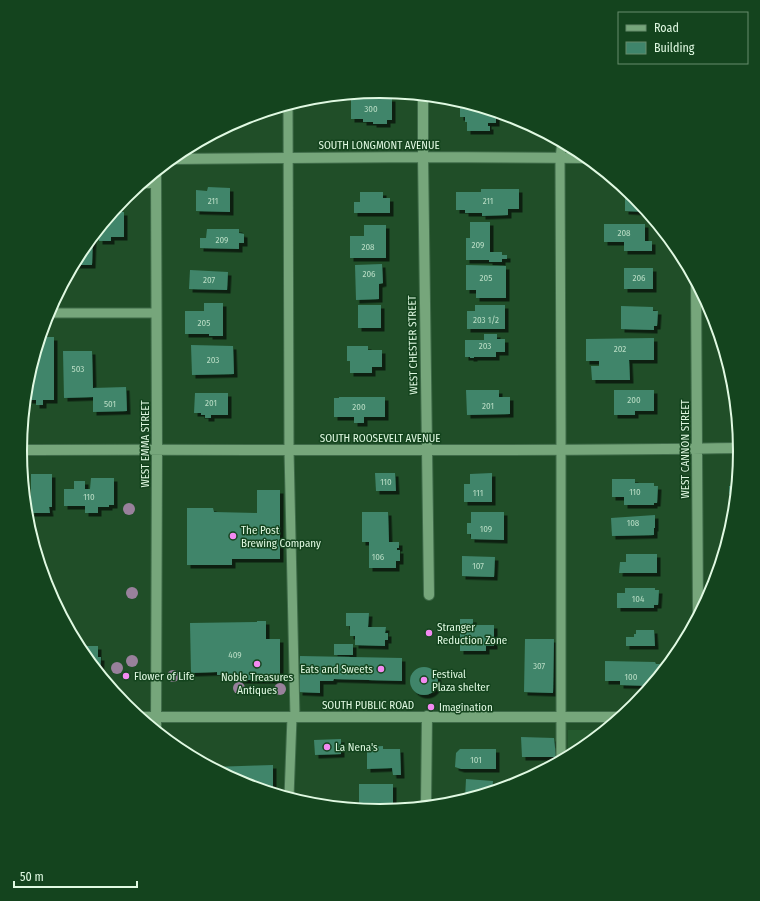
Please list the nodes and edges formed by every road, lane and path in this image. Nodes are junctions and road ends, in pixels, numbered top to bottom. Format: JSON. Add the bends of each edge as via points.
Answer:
{"nodes":[{"id":1,"x":423,"y":101,"type":"edge"},
{"id":2,"x":288,"y":110,"type":"edge"},
{"id":3,"x":561,"y":148,"type":"edge"},
{"id":4,"x":423,"y":157,"type":"junction"},
{"id":5,"x":288,"y":158,"type":"junction"},
{"id":6,"x":560,"y":158,"type":"junction"},
{"id":7,"x":577,"y":158,"type":"edge"},
{"id":8,"x":181,"y":159,"type":"edge"},
{"id":9,"x":156,"y":178,"type":"edge"},
{"id":10,"x":149,"y":183,"type":"edge"},
{"id":11,"x":156,"y":183,"type":"junction"},
{"id":12,"x":696,"y":292,"type":"edge"},
{"id":13,"x":55,"y":313,"type":"edge"},
{"id":14,"x":156,"y":313,"type":"junction"},
{"id":15,"x":733,"y":448,"type":"edge"},
{"id":16,"x":157,"y":449,"type":"junction"},
{"id":17,"x":697,"y":449,"type":"junction"},
{"id":18,"x":27,"y":450,"type":"edge"},
{"id":19,"x":290,"y":450,"type":"junction"},
{"id":20,"x":561,"y":450,"type":"junction"},
{"id":21,"x":426,"y":451,"type":"junction"},
{"id":22,"x":428,"y":595,"type":"dead end"},
{"id":23,"x":698,"y":605,"type":"edge"},
{"id":24,"x":147,"y":716,"type":"edge"},
{"id":25,"x":156,"y":716,"type":"junction"},
{"id":26,"x":427,"y":716,"type":"junction"},
{"id":27,"x":561,"y":716,"type":"junction"},
{"id":28,"x":293,"y":717,"type":"junction"},
{"id":29,"x":612,"y":717,"type":"edge"},
{"id":30,"x":156,"y":724,"type":"edge"},
{"id":31,"x":561,"y":753,"type":"edge"},
{"id":32,"x":289,"y":791,"type":"edge"},
{"id":33,"x":426,"y":800,"type":"edge"}],
"edges":[{"from":1,"to":4,"type":"street","name":"WEST CHESTER STREET"},
{"from":2,"to":5,"type":"lane"},
{"from":3,"to":6,"type":"lane"},
{"from":4,"to":5,"type":"street","name":"SOUTH LONGMONT AVENUE"},
{"from":4,"to":6,"type":"street","name":"SOUTH LONGMONT AVENUE"},
{"from":4,"to":21,"type":"street","name":"WEST CHESTER STREET"},
{"from":5,"to":8,"type":"street","name":"SOUTH LONGMONT AVENUE"},
{"from":5,"to":19,"type":"lane"},
{"from":6,"to":7,"type":"street","name":"SOUTH LONGMONT AVENUE"},
{"from":6,"to":20,"type":"lane"},
{"from":9,"to":11,"type":"street","name":"WEST EMMA STREET"},
{"from":10,"to":11,"type":"street"},
{"from":11,"to":14,"type":"street","name":"WEST EMMA STREET"},
{"from":12,"to":17,"type":"street","name":"WEST CANNON STREET"},
{"from":13,"to":14,"type":"lane"},
{"from":14,"to":16,"type":"street","name":"WEST EMMA STREET"},
{"from":15,"to":17,"type":"street","name":"SOUTH ROOSEVELT AVENUE"},
{"from":16,"to":18,"type":"street","name":"SOUTH ROOSEVELT AVENUE"},
{"from":16,"to":19,"type":"street","name":"SOUTH ROOSEVELT AVENUE"},
{"from":16,"to":25,"type":"street","name":"WEST EMMA STREET"},
{"from":17,"to":20,"type":"street","name":"SOUTH ROOSEVELT AVENUE"},
{"from":17,"to":23,"type":"street","name":"WEST CANNON STREET"},
{"from":19,"to":21,"type":"street","name":"SOUTH ROOSEVELT AVENUE"},
{"from":19,"to":28,"type":"lane"},
{"from":20,"to":21,"type":"street","name":"SOUTH ROOSEVELT AVENUE"},
{"from":20,"to":27,"type":"lane"},
{"from":21,"to":22,"type":"street","name":"WEST CHESTER STREET"},
{"from":24,"to":25,"type":"street","name":"SOUTH PUBLIC ROAD"},
{"from":25,"to":28,"type":"street","name":"SOUTH PUBLIC ROAD"},
{"from":25,"to":30,"type":"street","name":"WEST EMMA STREET"},
{"from":26,"to":27,"type":"street","name":"SOUTH PUBLIC ROAD"},
{"from":26,"to":28,"type":"street","name":"SOUTH PUBLIC ROAD"},
{"from":26,"to":33,"type":"street"},
{"from":27,"to":29,"type":"street","name":"SOUTH PUBLIC ROAD"},
{"from":27,"to":31,"type":"lane"},
{"from":28,"to":32,"type":"lane"}]}
